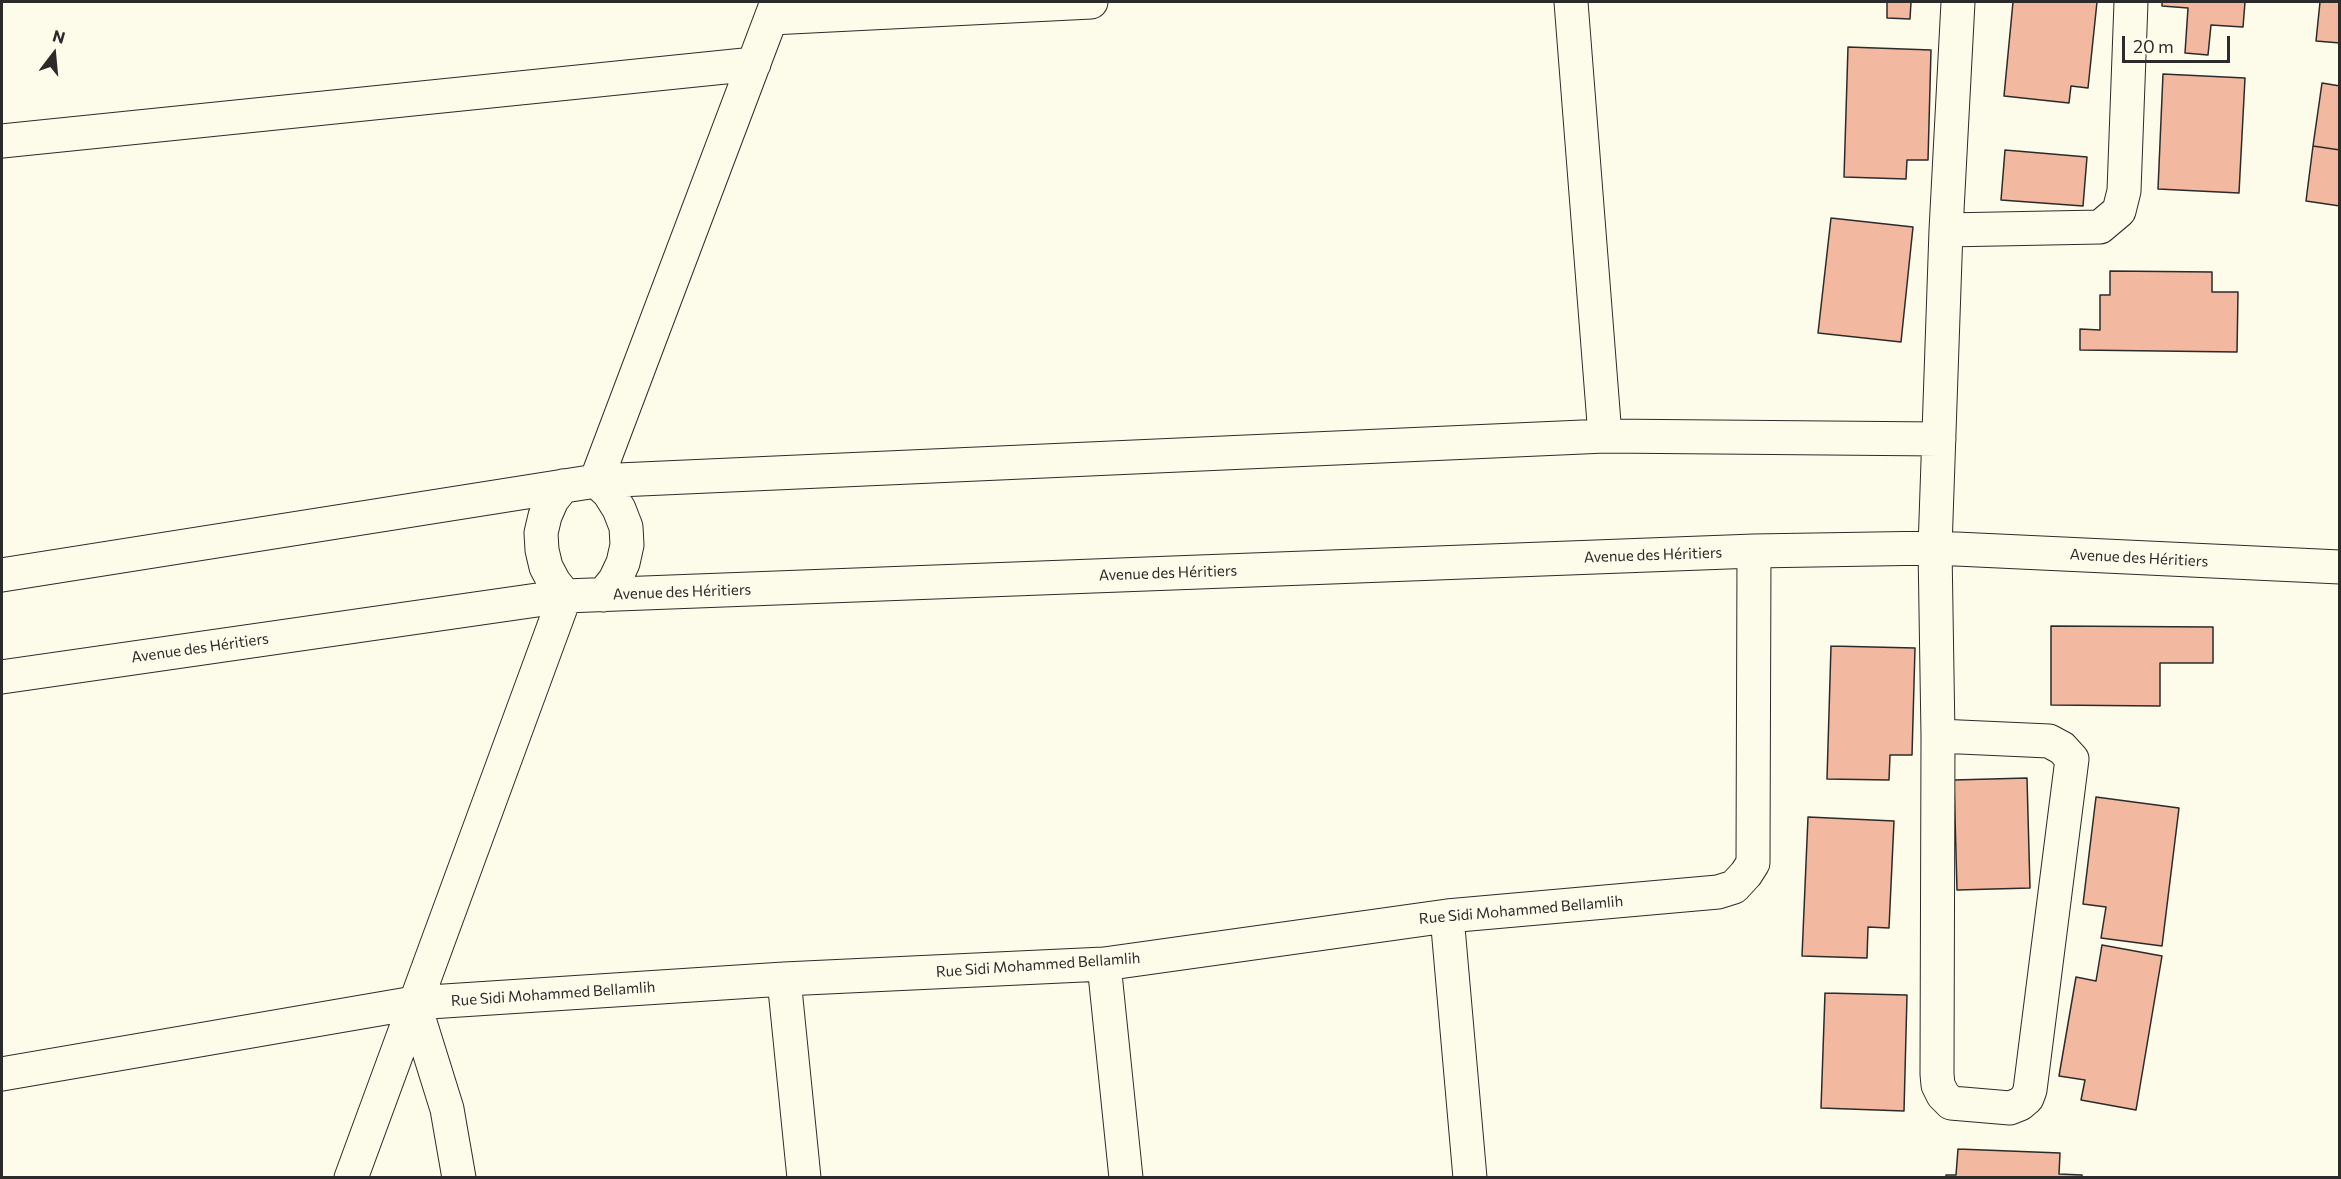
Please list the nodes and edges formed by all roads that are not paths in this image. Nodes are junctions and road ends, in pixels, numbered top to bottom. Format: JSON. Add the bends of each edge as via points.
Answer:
{"nodes":[{"id":1,"x":1091,"y":2,"type":"edge"},
{"id":2,"x":1571,"y":2,"type":"edge"},
{"id":3,"x":1958,"y":2,"type":"edge"},
{"id":4,"x":2131,"y":2,"type":"edge"},
{"id":5,"x":774,"y":10,"type":"edge"},
{"id":6,"x":754,"y":64,"type":"junction"},
{"id":7,"x":2,"y":141,"type":"edge"},
{"id":8,"x":1946,"y":230,"type":"junction"},
{"id":9,"x":1605,"y":436,"type":"junction"},
{"id":10,"x":1939,"y":439,"type":"junction"},
{"id":11,"x":596,"y":481,"type":"junction"},
{"id":12,"x":563,"y":486,"type":"junction"},
{"id":13,"x":1935,"y":548,"type":"junction"},
{"id":14,"x":1754,"y":551,"type":"junction"},
{"id":15,"x":2340,"y":567,"type":"edge"},
{"id":16,"x":2,"y":575,"type":"edge"},
{"id":17,"x":603,"y":595,"type":"junction"},
{"id":18,"x":565,"y":596,"type":"junction"},
{"id":19,"x":2,"y":677,"type":"edge"},
{"id":20,"x":1938,"y":736,"type":"junction"},
{"id":21,"x":1447,"y":916,"type":"junction"},
{"id":22,"x":1104,"y":964,"type":"junction"},
{"id":23,"x":784,"y":979,"type":"junction"},
{"id":24,"x":414,"y":1004,"type":"junction"},
{"id":25,"x":2,"y":1074,"type":"edge"},
{"id":26,"x":351,"y":1178,"type":"edge"},
{"id":27,"x":459,"y":1178,"type":"edge"},
{"id":28,"x":804,"y":1178,"type":"edge"},
{"id":29,"x":1126,"y":1178,"type":"edge"},
{"id":30,"x":1470,"y":1178,"type":"edge"}],
"edges":[{"from":1,"to":5,"type":"street"},
{"from":2,"to":9,"type":"street"},
{"from":3,"to":8,"type":"street"},
{"from":4,"to":8,"type":"street","via":[[2124,191],[2119,211],[2100,227]]},
{"from":5,"to":6,"type":"street"},
{"from":6,"to":7,"type":"street"},
{"from":6,"to":11,"type":"street"},
{"from":8,"to":10,"type":"street"},
{"from":9,"to":10,"type":"street"},
{"from":9,"to":11,"type":"street"},
{"from":10,"to":13,"type":"street"},
{"from":11,"to":12,"type":"street"},
{"from":11,"to":17,"type":"street","via":[[609,493],[626,527],[623,563]]},
{"from":12,"to":16,"type":"street"},
{"from":12,"to":18,"type":"street","via":[[552,500],[541,533],[546,567]]},
{"from":13,"to":14,"type":"street","name":"Avenue des Héritiers"},
{"from":13,"to":15,"type":"street","name":"Avenue des Héritiers"},
{"from":13,"to":20,"type":"street"},
{"from":14,"to":17,"type":"street","name":"Avenue des Héritiers"},
{"from":14,"to":21,"type":"street","name":"Rue Sidi Mohammed Bellamlih","via":[[1753,863],[1746,874],[1734,887],[1718,892]]},
{"from":17,"to":18,"type":"street","name":"Avenue des Héritiers"},
{"from":18,"to":19,"type":"street","name":"Avenue des Héritiers"},
{"from":18,"to":24,"type":"street"},
{"from":20,"to":20,"type":"street","via":[[1938,1085],[1951,1103],[2010,1108],[2027,1098],[2030,1090],[2072,759],[2049,741]]},
{"from":21,"to":22,"type":"street","name":"Rue Sidi Mohammed Bellamlih"},
{"from":21,"to":30,"type":"street"},
{"from":22,"to":23,"type":"street","name":"Rue Sidi Mohammed Bellamlih"},
{"from":22,"to":29,"type":"street"},
{"from":23,"to":24,"type":"street","name":"Rue Sidi Mohammed Bellamlih"},
{"from":23,"to":28,"type":"street"},
{"from":24,"to":25,"type":"street","name":"Rue Sidi Mohammed Bellamlih"},
{"from":24,"to":26,"type":"street"},
{"from":24,"to":27,"type":"street","via":[[447,1109]]}]}
